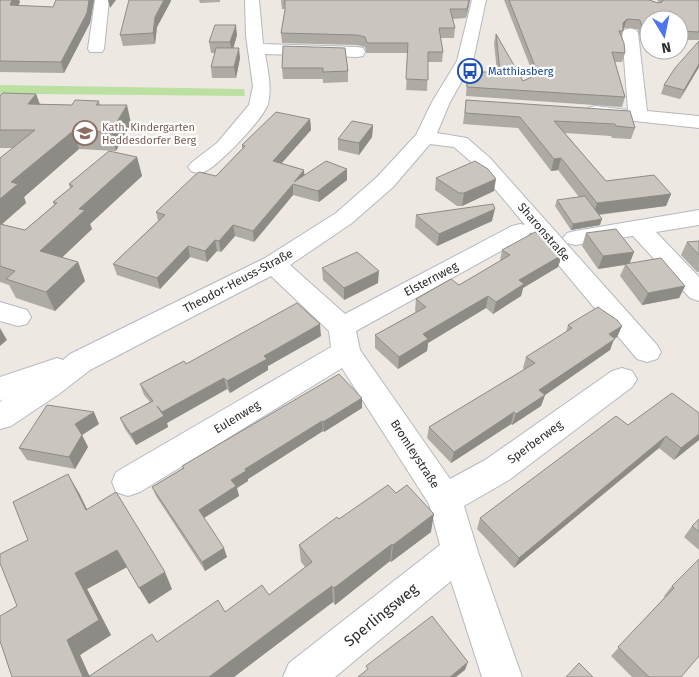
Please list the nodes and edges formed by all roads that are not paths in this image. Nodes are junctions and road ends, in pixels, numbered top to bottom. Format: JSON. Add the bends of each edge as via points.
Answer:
{"nodes":[{"id":1,"x":102,"y":0,"type":"edge"},
{"id":2,"x":258,"y":0,"type":"edge"},
{"id":3,"x":479,"y":0,"type":"edge"},
{"id":4,"x":630,"y":33,"type":"dead end"},
{"id":5,"x":96,"y":49,"type":"dead end"},
{"id":6,"x":256,"y":49,"type":"junction"},
{"id":7,"x":357,"y":52,"type":"dead end"},
{"id":8,"x":579,"y":111,"type":"edge"},
{"id":9,"x":638,"y":115,"type":"junction"},
{"id":10,"x":699,"y":120,"type":"edge"},
{"id":11,"x":425,"y":137,"type":"junction"},
{"id":12,"x":198,"y":167,"type":"dead end"},
{"id":13,"x":699,"y":217,"type":"edge"},
{"id":14,"x":639,"y":229,"type":"junction"},
{"id":15,"x":520,"y":231,"type":"dead end"},
{"id":16,"x":575,"y":238,"type":"dead end"},
{"id":17,"x":274,"y":264,"type":"junction"},
{"id":18,"x":699,"y":292,"type":"edge"},
{"id":19,"x":344,"y":339,"type":"junction"},
{"id":20,"x":647,"y":352,"type":"dead end"},
{"id":21,"x":622,"y":378,"type":"dead end"},
{"id":22,"x":7,"y":404,"type":"edge"},
{"id":23,"x":0,"y":430,"type":"edge"},
{"id":24,"x":128,"y":482,"type":"dead end"},
{"id":25,"x":445,"y":499,"type":"junction"},
{"id":26,"x":460,"y":552,"type":"junction"},
{"id":27,"x":303,"y":677,"type":"edge"},
{"id":28,"x":502,"y":677,"type":"edge"}],
"edges":[{"from":1,"to":5,"type":"street"},
{"from":2,"to":6,"type":"street"},
{"from":3,"to":11,"type":"street","name":"Theodor-Heuss-Straße","via":[[451,103]]},
{"from":4,"to":9,"type":"street"},
{"from":6,"to":7,"type":"street"},
{"from":6,"to":12,"type":"street","via":[[262,86],[258,106],[224,147]]},
{"from":8,"to":9,"type":"street"},
{"from":9,"to":10,"type":"street"},
{"from":11,"to":17,"type":"street","name":"Theodor-Heuss-Straße","via":[[385,182],[344,218]]},
{"from":11,"to":20,"type":"street","name":"Sharonstraße","via":[[460,142],[483,162]]},
{"from":13,"to":14,"type":"street"},
{"from":14,"to":16,"type":"street"},
{"from":14,"to":18,"type":"street"},
{"from":15,"to":19,"type":"street","name":"Elsternweg"},
{"from":17,"to":19,"type":"street","name":"Bromleystraße"},
{"from":17,"to":22,"type":"street","name":"Theodor-Heuss-Straße","via":[[80,362]]},
{"from":19,"to":24,"type":"street","name":"Eulenweg"},
{"from":19,"to":25,"type":"street","name":"Bromleystraße"},
{"from":21,"to":25,"type":"street","name":"Sperberweg","via":[[497,470]]},
{"from":22,"to":23,"type":"street","name":"Theodor-Heuss-Straße"},
{"from":25,"to":26,"type":"street","name":"Bromleystraße"},
{"from":26,"to":27,"type":"street","name":"Sperlingsweg"},
{"from":26,"to":28,"type":"street","name":"Bromleystraße"}]}
